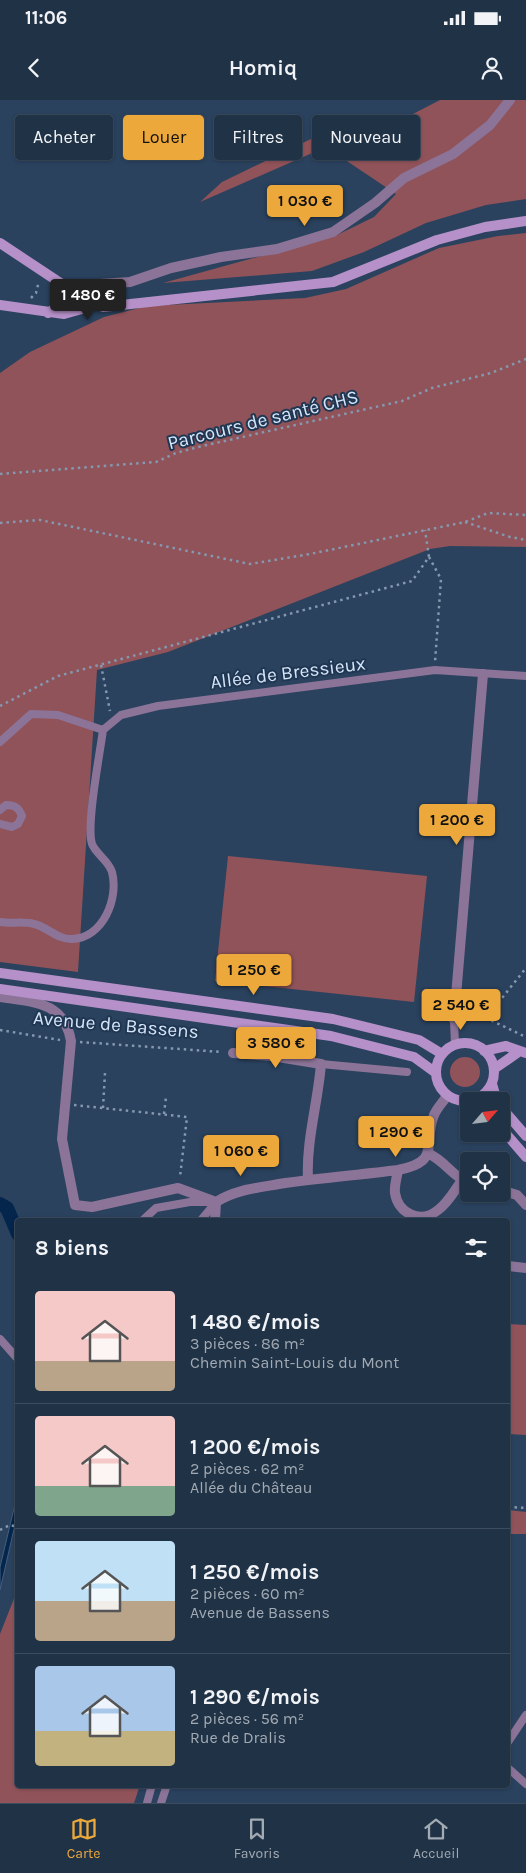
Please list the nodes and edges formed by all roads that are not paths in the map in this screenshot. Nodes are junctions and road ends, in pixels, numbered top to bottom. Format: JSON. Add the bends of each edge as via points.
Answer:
{"nodes":[{"id":1,"x":510,"y":100,"type":"edge"},
{"id":2,"x":526,"y":221,"type":"edge"},
{"id":3,"x":0,"y":242,"type":"edge"},
{"id":4,"x":73,"y":292,"type":"junction"},
{"id":5,"x":84,"y":299,"type":"junction"},
{"id":6,"x":0,"y":304,"type":"edge"},
{"id":7,"x":96,"y":305,"type":"junction"},
{"id":8,"x":19,"y":308,"type":"junction"},
{"id":9,"x":0,"y":309,"type":"edge"},
{"id":10,"x":72,"y":312,"type":"junction"},
{"id":11,"x":47,"y":313,"type":"junction"},
{"id":12,"x":483,"y":674,"type":"junction"},
{"id":13,"x":526,"y":676,"type":"edge"},
{"id":14,"x":102,"y":730,"type":"junction"},
{"id":15,"x":0,"y":742,"type":"edge"},
{"id":16,"x":0,"y":810,"type":"edge"},
{"id":17,"x":0,"y":824,"type":"edge"},
{"id":18,"x":0,"y":922,"type":"edge"},
{"id":19,"x":0,"y":973,"type":"edge"},
{"id":20,"x":0,"y":989,"type":"edge"},
{"id":21,"x":0,"y":997,"type":"edge"},
{"id":22,"x":454,"y":1020,"type":"joint"},
{"id":23,"x":454,"y":1045,"type":"junction"},
{"id":24,"x":484,"y":1051,"type":"junction"},
{"id":25,"x":523,"y":1052,"type":"edge"},
{"id":26,"x":233,"y":1053,"type":"road end"},
{"id":27,"x":442,"y":1054,"type":"junction"},
{"id":28,"x":322,"y":1064,"type":"junction"},
{"id":29,"x":494,"y":1069,"type":"junction"},
{"id":30,"x":407,"y":1072,"type":"dead end"},
{"id":31,"x":436,"y":1073,"type":"junction"},
{"id":32,"x":492,"y":1084,"type":"junction"},
{"id":33,"x":485,"y":1092,"type":"edge"},
{"id":34,"x":494,"y":1092,"type":"edge"},
{"id":35,"x":447,"y":1096,"type":"junction"},
{"id":36,"x":460,"y":1100,"type":"edge"},
{"id":37,"x":510,"y":1117,"type":"edge"},
{"id":38,"x":526,"y":1136,"type":"edge"},
{"id":39,"x":510,"y":1138,"type":"edge"},
{"id":40,"x":429,"y":1154,"type":"junction"},
{"id":41,"x":526,"y":1157,"type":"edge"},
{"id":42,"x":398,"y":1170,"type":"junction"},
{"id":43,"x":460,"y":1177,"type":"edge"},
{"id":44,"x":308,"y":1179,"type":"junction"},
{"id":45,"x":460,"y":1186,"type":"edge"},
{"id":46,"x":510,"y":1193,"type":"edge"},
{"id":47,"x":216,"y":1202,"type":"junction"},
{"id":48,"x":526,"y":1205,"type":"edge"},
{"id":49,"x":145,"y":1218,"type":"edge"},
{"id":50,"x":203,"y":1218,"type":"edge"},
{"id":51,"x":215,"y":1218,"type":"edge"},
{"id":52,"x":510,"y":1266,"type":"edge"},
{"id":53,"x":526,"y":1268,"type":"edge"},
{"id":54,"x":0,"y":1339,"type":"edge"},
{"id":55,"x":15,"y":1355,"type":"edge"},
{"id":56,"x":526,"y":1715,"type":"edge"},
{"id":57,"x":510,"y":1739,"type":"edge"},
{"id":58,"x":510,"y":1770,"type":"edge"},
{"id":59,"x":526,"y":1784,"type":"edge"},
{"id":60,"x":151,"y":1788,"type":"edge"},
{"id":61,"x":166,"y":1788,"type":"edge"},
{"id":62,"x":147,"y":1803,"type":"edge"},
{"id":63,"x":161,"y":1803,"type":"edge"}],
"edges":[{"from":1,"to":5,"type":"street","via":[[490,125],[453,154],[404,178],[375,204],[333,232],[278,249],[171,268],[130,282],[100,284]]},
{"from":2,"to":7,"type":"main road","via":[[485,227],[437,240],[333,282],[146,300],[115,306]]},
{"from":3,"to":4,"type":"main road"},
{"from":4,"to":5,"type":"main road"},
{"from":4,"to":11,"type":"main road","via":[[66,301]]},
{"from":5,"to":7,"type":"main road"},
{"from":5,"to":10,"type":"main road"},
{"from":6,"to":8,"type":"main road"},
{"from":7,"to":10,"type":"main road"},
{"from":8,"to":9,"type":"main road"},
{"from":8,"to":11,"type":"main road"},
{"from":10,"to":11,"type":"main road"},
{"from":12,"to":13,"type":"lane","name":"Allée de Bressieux"},
{"from":12,"to":14,"type":"lane","name":"Allée de Bressieux","via":[[435,670],[158,706],[122,715]]},
{"from":12,"to":22,"type":"street"},
{"from":14,"to":15,"type":"lane","via":[[58,715],[31,714]]},
{"from":14,"to":18,"type":"lane","via":[[91,828],[93,844],[112,871],[113,892],[108,914],[92,934],[73,939],[59,937],[34,923]]},
{"from":16,"to":17,"type":"lane","via":[[6,805],[13,805],[22,816],[12,827]]},
{"from":19,"to":27,"type":"main road","name":"Avenue de Bassens","via":[[333,1019],[419,1040]]},
{"from":20,"to":31,"type":"main road","name":"Avenue de Bassens","via":[[331,1036],[414,1057]]},
{"from":21,"to":47,"type":"street","via":[[49,1006],[62,1019],[72,1042],[62,1139],[74,1205],[92,1207],[178,1188]]},
{"from":22,"to":23,"type":"lane"},
{"from":23,"to":24,"type":"main road","via":[[469,1044]]},
{"from":23,"to":27,"type":"main road"},
{"from":24,"to":25,"type":"main road","via":[[506,1046]]},
{"from":24,"to":29,"type":"main road"},
{"from":25,"to":29,"type":"main road"},
{"from":26,"to":28,"type":"street"},
{"from":27,"to":31,"type":"main road"},
{"from":28,"to":30,"type":"lane"},
{"from":28,"to":44,"type":"street","via":[[307,1161]]},
{"from":29,"to":32,"type":"main road"},
{"from":31,"to":35,"type":"main road","via":[[437,1082]]},
{"from":32,"to":33,"type":"main road"},
{"from":32,"to":34,"type":"main road"},
{"from":35,"to":36,"type":"main road"},
{"from":35,"to":40,"type":"street","via":[[434,1116]]},
{"from":37,"to":38,"type":"main road"},
{"from":39,"to":41,"type":"main road"},
{"from":40,"to":42,"type":"street","via":[[418,1164]]},
{"from":40,"to":43,"type":"street"},
{"from":42,"to":44,"type":"street"},
{"from":42,"to":45,"type":"street","via":[[395,1192],[398,1205],[415,1217],[427,1217],[438,1210]]},
{"from":44,"to":47,"type":"street","via":[[243,1190]]},
{"from":46,"to":48,"type":"street","via":[[517,1195]]},
{"from":47,"to":49,"type":"lane","via":[[190,1202],[156,1208]]},
{"from":47,"to":50,"type":"lane"},
{"from":47,"to":51,"type":"street"},
{"from":52,"to":53,"type":"street"},
{"from":54,"to":55,"type":"lane"},
{"from":56,"to":57,"type":"lane"},
{"from":58,"to":59,"type":"lane"},
{"from":60,"to":62,"type":"lane"},
{"from":61,"to":63,"type":"lane"}]}
